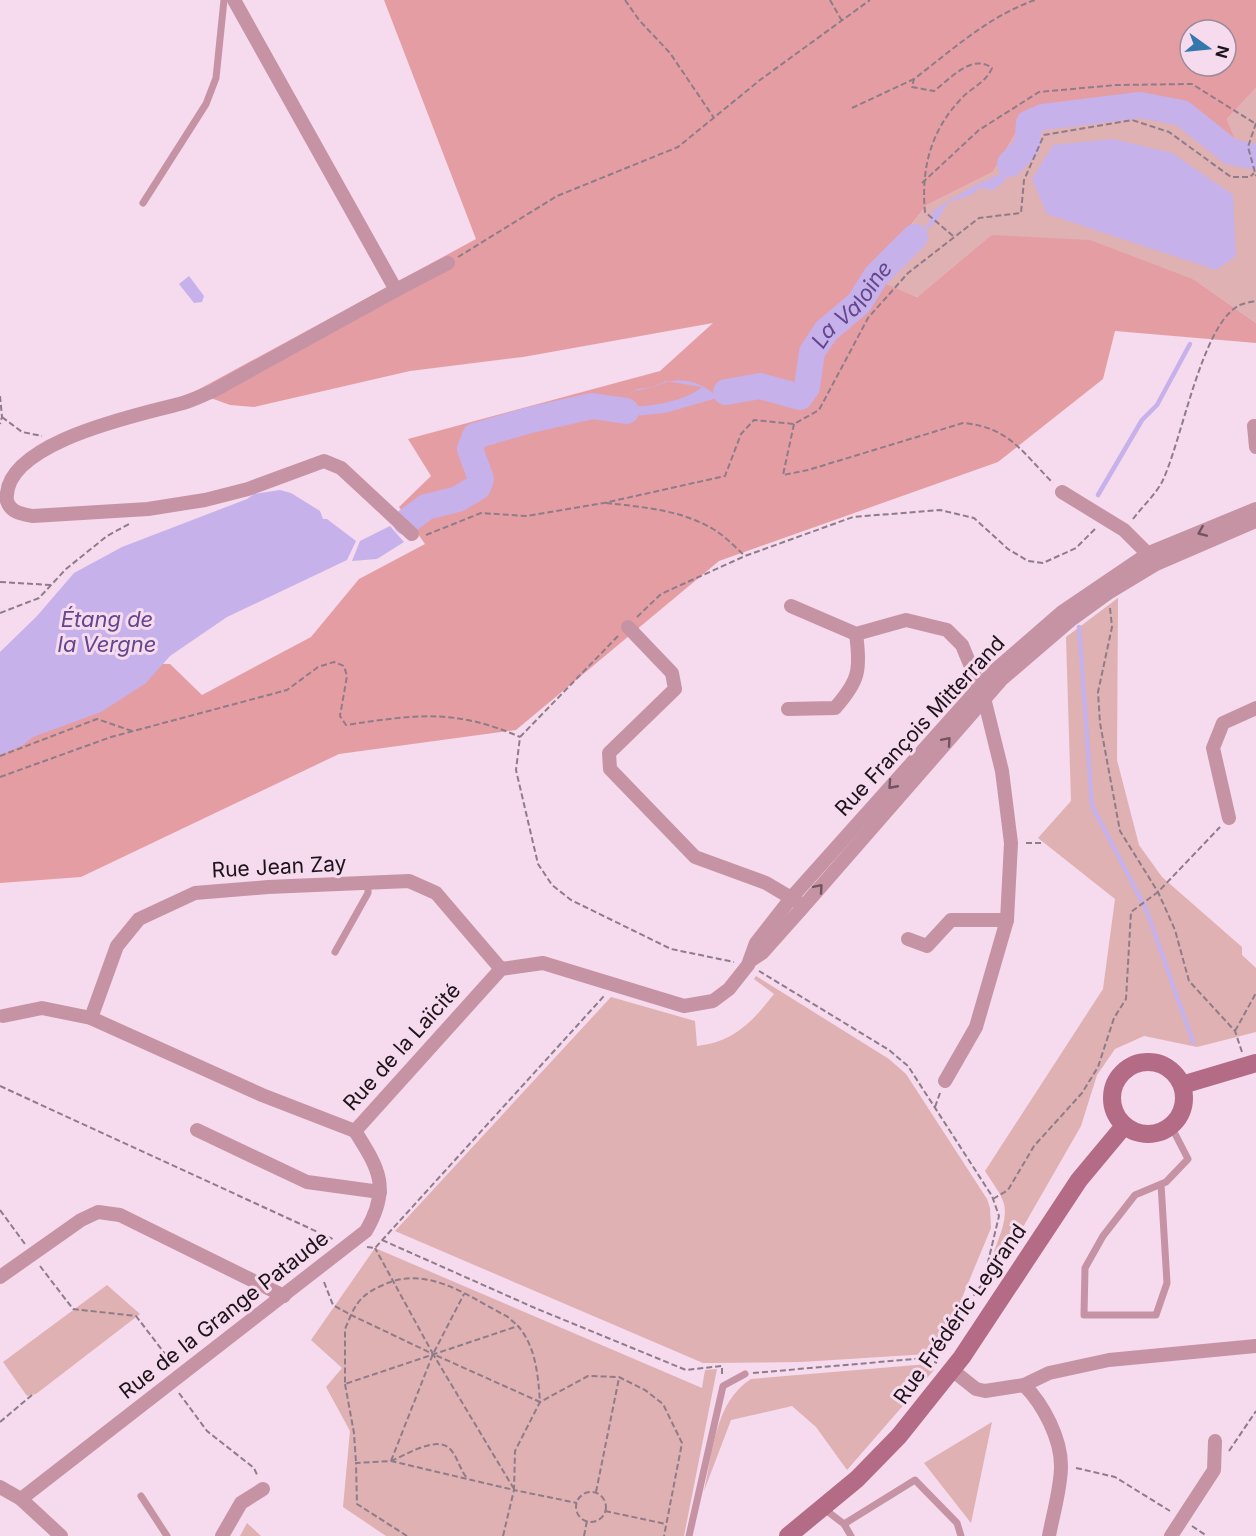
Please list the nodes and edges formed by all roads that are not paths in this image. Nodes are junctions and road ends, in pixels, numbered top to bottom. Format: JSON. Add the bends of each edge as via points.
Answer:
{"nodes":[{"id":1,"x":224,"y":0,"type":"edge"},
{"id":2,"x":234,"y":0,"type":"edge"},
{"id":3,"x":143,"y":203,"type":"dead end"},
{"id":4,"x":448,"y":263,"type":"road end"},
{"id":5,"x":396,"y":290,"type":"junction"},
{"id":6,"x":1254,"y":426,"type":"dead end"},
{"id":7,"x":1256,"y":447,"type":"edge"},
{"id":8,"x":1062,"y":492,"type":"road end"},
{"id":9,"x":1256,"y":509,"type":"edge"},
{"id":10,"x":1256,"y":521,"type":"edge"},
{"id":11,"x":412,"y":534,"type":"road end"},
{"id":12,"x":1153,"y":558,"type":"junction"},
{"id":13,"x":791,"y":606,"type":"dead end"},
{"id":14,"x":628,"y":627,"type":"dead end"},
{"id":15,"x":856,"y":634,"type":"junction"},
{"id":16,"x":981,"y":692,"type":"junction"},
{"id":17,"x":1256,"y":708,"type":"edge"},
{"id":18,"x":788,"y":709,"type":"dead end"},
{"id":19,"x":1229,"y":818,"type":"road end"},
{"id":20,"x":368,"y":883,"type":"junction"},
{"id":21,"x":792,"y":897,"type":"junction"},
{"id":22,"x":803,"y":907,"type":"junction"},
{"id":23,"x":1007,"y":920,"type":"junction"},
{"id":24,"x":908,"y":939,"type":"dead end"},
{"id":25,"x":335,"y":952,"type":"dead end"},
{"id":26,"x":749,"y":963,"type":"junction"},
{"id":27,"x":501,"y":969,"type":"junction"},
{"id":28,"x":1,"y":1018,"type":"edge"},
{"id":29,"x":91,"y":1018,"type":"junction"},
{"id":30,"x":1251,"y":1065,"type":"edge"},
{"id":31,"x":945,"y":1082,"type":"dead end"},
{"id":32,"x":1182,"y":1085,"type":"junction"},
{"id":33,"x":1124,"y":1126,"type":"junction"},
{"id":34,"x":1171,"y":1126,"type":"junction"},
{"id":35,"x":197,"y":1130,"type":"dead end"},
{"id":36,"x":355,"y":1131,"type":"junction"},
{"id":37,"x":1161,"y":1184,"type":"junction"},
{"id":38,"x":380,"y":1192,"type":"junction"},
{"id":39,"x":0,"y":1277,"type":"edge"},
{"id":40,"x":284,"y":1296,"type":"junction"},
{"id":41,"x":1256,"y":1346,"type":"edge"},
{"id":42,"x":952,"y":1370,"type":"junction"},
{"id":43,"x":745,"y":1374,"type":"road end"},
{"id":44,"x":1024,"y":1385,"type":"junction"},
{"id":45,"x":1215,"y":1441,"type":"dead end"},
{"id":46,"x":0,"y":1487,"type":"edge"},
{"id":47,"x":262,"y":1488,"type":"road end"},
{"id":48,"x":141,"y":1496,"type":"dead end"},
{"id":49,"x":21,"y":1499,"type":"junction"},
{"id":50,"x":823,"y":1508,"type":"junction"},
{"id":51,"x":844,"y":1524,"type":"junction"},
{"id":52,"x":61,"y":1536,"type":"edge"},
{"id":53,"x":167,"y":1536,"type":"edge"},
{"id":54,"x":222,"y":1536,"type":"edge"},
{"id":55,"x":689,"y":1536,"type":"edge"},
{"id":56,"x":788,"y":1536,"type":"edge"},
{"id":57,"x":851,"y":1536,"type":"edge"},
{"id":58,"x":961,"y":1536,"type":"edge"},
{"id":59,"x":1049,"y":1536,"type":"edge"},
{"id":60,"x":1171,"y":1536,"type":"edge"}],
"edges":[{"from":1,"to":3,"type":"lane","via":[[216,78],[206,104]]},
{"from":2,"to":5,"type":"street"},
{"from":4,"to":5,"type":"street"},
{"from":5,"to":11,"type":"street","via":[[213,391],[56,439],[34,451],[13,472],[6,493],[12,508],[33,516],[148,509],[248,489],[324,461],[341,468]]},
{"from":6,"to":7,"type":"street"},
{"from":8,"to":12,"type":"street","via":[[1124,530]]},
{"from":9,"to":12,"type":"street","name":"Rue François Mitterrand","one_way":true},
{"from":10,"to":12,"type":"street","name":"Rue François Mitterrand"},
{"from":12,"to":16,"type":"street","name":"Rue François Mitterrand"},
{"from":12,"to":16,"type":"street","name":"Rue François Mitterrand","via":[[1062,612]]},
{"from":13,"to":15,"type":"street"},
{"from":14,"to":21,"type":"street","via":[[672,673],[675,689],[609,753],[610,769],[694,857],[766,883]]},
{"from":15,"to":16,"type":"street","via":[[906,621],[947,630],[962,645]]},
{"from":15,"to":18,"type":"street","via":[[860,663],[853,687],[835,708]]},
{"from":16,"to":21,"type":"street","name":"Rue François Mitterrand","one_way":true},
{"from":22,"to":16,"type":"street","name":"Rue François Mitterrand","one_way":true},
{"from":16,"to":23,"type":"street","via":[[1002,771],[1011,843]]},
{"from":17,"to":19,"type":"street","via":[[1223,723],[1213,748]]},
{"from":20,"to":25,"type":"lane","via":[[368,893]]},
{"from":20,"to":27,"type":"street","name":"Rue Jean Zay","via":[[409,881],[436,893]]},
{"from":20,"to":29,"type":"street","name":"Rue Jean Zay","via":[[195,893],[139,919],[117,946]]},
{"from":21,"to":22,"type":"street"},
{"from":21,"to":26,"type":"street","name":"Rue François Mitterrand","via":[[756,942]]},
{"from":22,"to":26,"type":"street","name":"Rue François Mitterrand"},
{"from":23,"to":24,"type":"street","via":[[951,920],[927,946]]},
{"from":23,"to":31,"type":"street","via":[[976,1027]]},
{"from":26,"to":27,"type":"street","via":[[729,989],[713,1001],[684,1006],[543,963]]},
{"from":27,"to":36,"type":"street","name":"Rue de la Laïcité"},
{"from":28,"to":29,"type":"street","name":"Rue de la Laïcité","via":[[42,1008]]},
{"from":29,"to":36,"type":"street","name":"Rue de la Laïcité","via":[[262,1095]]},
{"from":30,"to":32,"type":"main road"},
{"from":32,"to":33,"type":"main road","via":[[1167,1067],[1156,1063],[1144,1062],[1123,1072],[1116,1081],[1112,1099]]},
{"from":32,"to":34,"type":"main road","via":[[1183,1108]]},
{"from":33,"to":34,"type":"main road","via":[[1146,1135]]},
{"from":33,"to":42,"type":"main road","name":"Rue Frédéric Legrand","via":[[1079,1180]]},
{"from":34,"to":37,"type":"lane","via":[[1188,1160]]},
{"from":35,"to":38,"type":"street","via":[[308,1182]]},
{"from":36,"to":38,"type":"street","name":"Rue de la Grange Pataude","via":[[374,1161],[381,1179]]},
{"from":37,"to":37,"type":"lane","via":[[1136,1195],[1103,1236],[1085,1268],[1084,1314],[1156,1315],[1167,1283]]},
{"from":38,"to":40,"type":"street","name":"Rue de la Grange Pataude","via":[[366,1231]]},
{"from":39,"to":40,"type":"street","via":[[98,1212],[120,1215]]},
{"from":40,"to":49,"type":"street","name":"Rue de la Grange Pataude"},
{"from":41,"to":44,"type":"street","via":[[1109,1360],[1049,1373]]},
{"from":42,"to":44,"type":"street","via":[[976,1389],[985,1391]]},
{"from":42,"to":50,"type":"main road","name":"Rue Frédéric Legrand","via":[[899,1436]]},
{"from":43,"to":55,"type":"lane","via":[[723,1386]]},
{"from":44,"to":59,"type":"street","via":[[1038,1399],[1057,1442],[1061,1465]]},
{"from":45,"to":60,"type":"street","via":[[1214,1470]]},
{"from":46,"to":49,"type":"street"},
{"from":47,"to":54,"type":"street","via":[[241,1503]]},
{"from":48,"to":53,"type":"lane"},
{"from":49,"to":52,"type":"street"},
{"from":50,"to":51,"type":"lane"},
{"from":50,"to":56,"type":"main road","name":"Rue Frédéric Legrand"},
{"from":51,"to":57,"type":"lane"},
{"from":51,"to":58,"type":"lane","via":[[915,1480],[957,1523]]}]}
